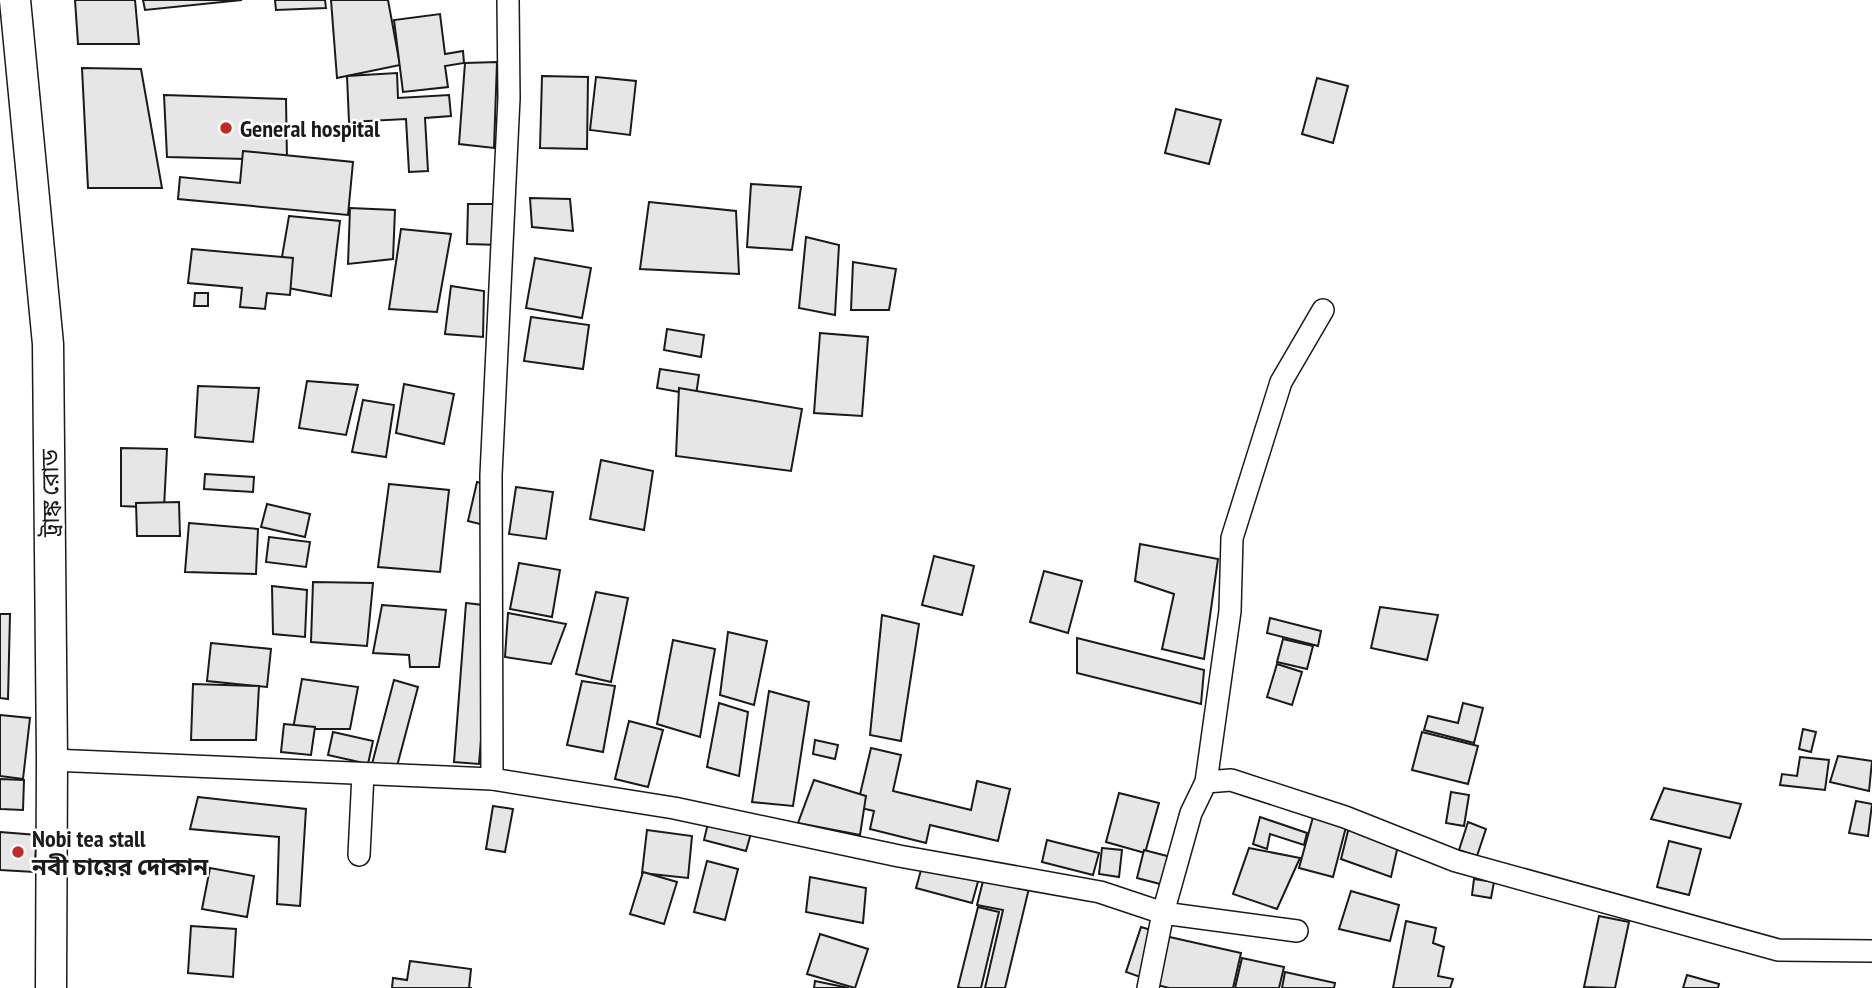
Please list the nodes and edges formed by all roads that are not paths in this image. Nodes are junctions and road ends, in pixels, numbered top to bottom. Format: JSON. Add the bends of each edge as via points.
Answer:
{"nodes":[{"id":1,"x":15,"y":0,"type":"edge"},
{"id":2,"x":508,"y":0,"type":"edge"},
{"id":3,"x":1323,"y":310,"type":"dead end"},
{"id":4,"x":52,"y":760,"type":"junction"},
{"id":5,"x":363,"y":774,"type":"junction"},
{"id":6,"x":492,"y":779,"type":"junction"},
{"id":7,"x":1206,"y":782,"type":"junction"},
{"id":8,"x":359,"y":855,"type":"dead end"},
{"id":9,"x":1163,"y":913,"type":"junction"},
{"id":10,"x":1297,"y":931,"type":"dead end"},
{"id":11,"x":1872,"y":951,"type":"edge"},
{"id":12,"x":51,"y":988,"type":"edge"},
{"id":13,"x":1148,"y":988,"type":"edge"}],
"edges":[{"from":1,"to":4,"type":"main road","name":"ট্রাঙ্ক রোড","via":[[48,344]]},
{"from":2,"to":6,"type":"street","via":[[509,98],[491,475]]},
{"from":3,"to":7,"type":"street","via":[[1281,382],[1232,538],[1230,611]]},
{"from":4,"to":5,"type":"street"},
{"from":4,"to":12,"type":"main road","name":"ট্রাঙ্ক রোড"},
{"from":5,"to":6,"type":"street"},
{"from":5,"to":8,"type":"street"},
{"from":6,"to":9,"type":"street","via":[[674,808],[899,856],[1100,892]]},
{"from":7,"to":9,"type":"street","via":[[1191,813]]},
{"from":7,"to":11,"type":"street","via":[[1231,780],[1345,817],[1456,861],[1778,950]]},
{"from":9,"to":10,"type":"street"},
{"from":9,"to":13,"type":"street"}]}
